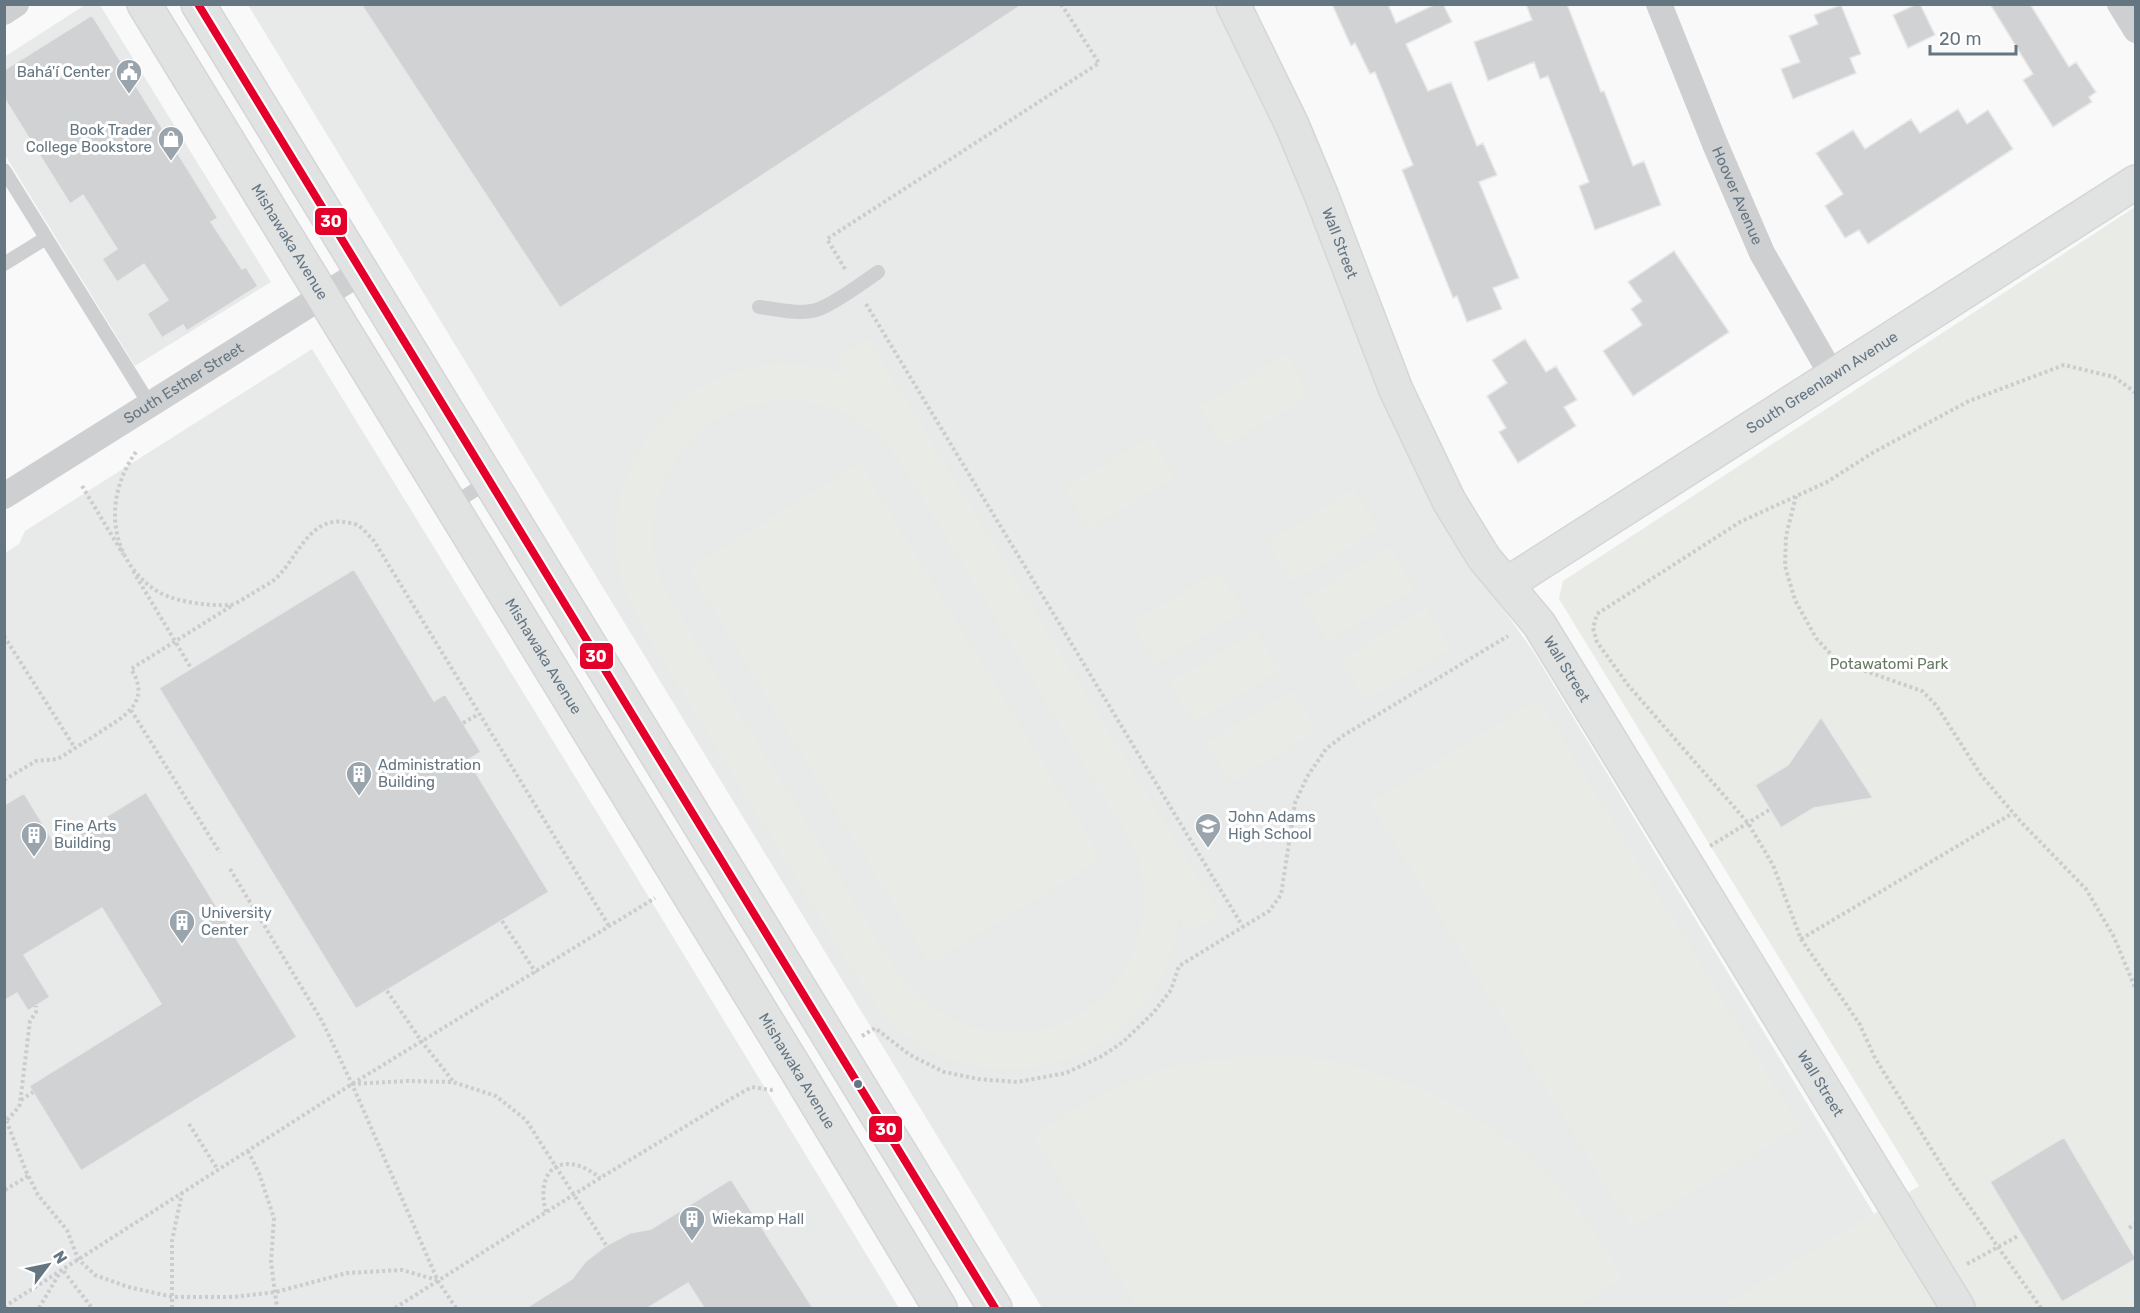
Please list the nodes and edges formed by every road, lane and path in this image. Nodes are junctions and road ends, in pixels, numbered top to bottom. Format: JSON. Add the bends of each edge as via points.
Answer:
{"nodes":[{"id":1,"x":16,"y":4,"type":"edge"},
{"id":2,"x":144,"y":4,"type":"edge"},
{"id":3,"x":198,"y":4,"type":"edge"},
{"id":4,"x":1061,"y":4,"type":"edge"},
{"id":5,"x":1233,"y":4,"type":"edge"},
{"id":6,"x":1659,"y":4,"type":"edge"},
{"id":7,"x":2120,"y":4,"type":"edge"},
{"id":8,"x":4,"y":12,"type":"edge"},
{"id":9,"x":2136,"y":30,"type":"edge"},
{"id":10,"x":4,"y":170,"type":"edge"},
{"id":11,"x":2136,"y":182,"type":"edge"},
{"id":12,"x":46,"y":238,"type":"junction"},
{"id":13,"x":4,"y":264,"type":"edge"},
{"id":14,"x":361,"y":272,"type":"junction"},
{"id":15,"x":878,"y":272,"type":"dead end"},
{"id":16,"x":856,"y":287,"type":"junction"},
{"id":17,"x":323,"y":297,"type":"junction"},
{"id":18,"x":759,"y":307,"type":"dead end"},
{"id":19,"x":1833,"y":377,"type":"junction"},
{"id":20,"x":2136,"y":393,"type":"edge"},
{"id":21,"x":150,"y":405,"type":"junction"},
{"id":22,"x":136,"y":452,"type":"dead end"},
{"id":23,"x":489,"y":481,"type":"junction"},
{"id":24,"x":82,"y":486,"type":"dead end"},
{"id":25,"x":1796,"y":495,"type":"junction"},
{"id":26,"x":4,"y":496,"type":"edge"},
{"id":27,"x":450,"y":506,"type":"junction"},
{"id":28,"x":130,"y":567,"type":"junction"},
{"id":29,"x":1507,"y":584,"type":"junction"},
{"id":30,"x":234,"y":604,"type":"junction"},
{"id":31,"x":1534,"y":619,"type":"junction"},
{"id":32,"x":4,"y":636,"type":"edge"},
{"id":33,"x":175,"y":641,"type":"junction"},
{"id":34,"x":191,"y":668,"type":"dead end"},
{"id":35,"x":131,"y":710,"type":"junction"},
{"id":36,"x":479,"y":714,"type":"junction"},
{"id":37,"x":463,"y":723,"type":"dead end"},
{"id":38,"x":75,"y":748,"type":"junction"},
{"id":39,"x":4,"y":780,"type":"edge"},
{"id":40,"x":1768,"y":810,"type":"dead end"},
{"id":41,"x":2013,"y":813,"type":"junction"},
{"id":42,"x":1748,"y":823,"type":"junction"},
{"id":43,"x":220,"y":853,"type":"dead end"},
{"id":44,"x":1685,"y":861,"type":"junction"},
{"id":45,"x":230,"y":869,"type":"dead end"},
{"id":46,"x":655,"y":898,"type":"dead end"},
{"id":47,"x":501,"y":921,"type":"dead end"},
{"id":48,"x":609,"y":926,"type":"junction"},
{"id":49,"x":1243,"y":927,"type":"junction"},
{"id":50,"x":1801,"y":939,"type":"junction"},
{"id":51,"x":536,"y":973,"type":"junction"},
{"id":52,"x":2136,"y":990,"type":"edge"},
{"id":53,"x":387,"y":991,"type":"dead end"},
{"id":54,"x":36,"y":1006,"type":"dead end"},
{"id":55,"x":857,"y":1039,"type":"dead end"},
{"id":56,"x":422,"y":1042,"type":"junction"},
{"id":57,"x":453,"y":1082,"type":"junction"},
{"id":58,"x":352,"y":1084,"type":"junction"},
{"id":59,"x":780,"y":1086,"type":"dead end"},
{"id":60,"x":33,"y":1092,"type":"dead end"},
{"id":61,"x":21,"y":1100,"type":"junction"},
{"id":62,"x":4,"y":1115,"type":"edge"},
{"id":63,"x":7,"y":1120,"type":"junction"},
{"id":64,"x":189,"y":1124,"type":"dead end"},
{"id":65,"x":248,"y":1150,"type":"junction"},
{"id":66,"x":557,"y":1166,"type":"junction"},
{"id":67,"x":218,"y":1170,"type":"junction"},
{"id":68,"x":28,"y":1176,"type":"junction"},
{"id":69,"x":600,"y":1178,"type":"junction"},
{"id":70,"x":5,"y":1190,"type":"edge"},
{"id":71,"x":182,"y":1192,"type":"junction"},
{"id":72,"x":574,"y":1194,"type":"junction"},
{"id":73,"x":546,"y":1212,"type":"junction"},
{"id":74,"x":2136,"y":1224,"type":"edge"},
{"id":75,"x":2129,"y":1228,"type":"dead end"},
{"id":76,"x":2018,"y":1236,"type":"dead end"},
{"id":77,"x":606,"y":1245,"type":"dead end"},
{"id":78,"x":1997,"y":1247,"type":"junction"},
{"id":79,"x":78,"y":1259,"type":"junction"},
{"id":80,"x":62,"y":1269,"type":"junction"},
{"id":81,"x":1940,"y":1279,"type":"junction"},
{"id":82,"x":438,"y":1281,"type":"junction"},
{"id":83,"x":276,"y":1292,"type":"junction"},
{"id":84,"x":173,"y":1297,"type":"junction"},
{"id":85,"x":4,"y":1307,"type":"edge"},
{"id":86,"x":39,"y":1308,"type":"edge"},
{"id":87,"x":92,"y":1308,"type":"edge"},
{"id":88,"x":172,"y":1308,"type":"edge"},
{"id":89,"x":277,"y":1308,"type":"edge"},
{"id":90,"x":394,"y":1308,"type":"edge"},
{"id":91,"x":456,"y":1308,"type":"edge"},
{"id":92,"x":940,"y":1308,"type":"edge"},
{"id":93,"x":995,"y":1308,"type":"edge"},
{"id":94,"x":1958,"y":1308,"type":"edge"},
{"id":95,"x":2041,"y":1308,"type":"edge"}],
"edges":[{"from":1,"to":8,"type":"street"},
{"from":2,"to":17,"type":"main road","name":"Mishawaka Avenue"},
{"from":3,"to":14,"type":"main road"},
{"from":4,"to":16,"type":"path","via":[[1100,63],[827,239]]},
{"from":5,"to":29,"type":"main road","name":"Wall Street","via":[[1300,145],[1396,390],[1449,501],[1484,558]]},
{"from":6,"to":19,"type":"street","name":"Hoover Avenue","via":[[1762,254]]},
{"from":7,"to":9,"type":"street"},
{"from":10,"to":12,"type":"lane"},
{"from":11,"to":19,"type":"main road","name":"South Greenlawn Avenue"},
{"from":12,"to":13,"type":"lane"},
{"from":12,"to":21,"type":"lane"},
{"from":14,"to":17,"type":"street","name":"South Esther Street"},
{"from":14,"to":23,"type":"main road"},
{"from":15,"to":16,"type":"lane"},
{"from":16,"to":18,"type":"lane","via":[[817,310]]},
{"from":16,"to":49,"type":"path"},
{"from":17,"to":21,"type":"street","name":"South Esther Street"},
{"from":17,"to":27,"type":"main road","name":"Mishawaka Avenue"},
{"from":19,"to":29,"type":"main road","name":"South Greenlawn Avenue"},
{"from":20,"to":25,"type":"path","via":[[2114,377],[2064,364],[1969,401],[1827,482]]},
{"from":21,"to":26,"type":"street","name":"South Esther Street"},
{"from":22,"to":28,"type":"path","via":[[126,466],[114,503],[115,532]]},
{"from":23,"to":27,"type":"lane"},
{"from":23,"to":93,"type":"main road"},
{"from":24,"to":28,"type":"path"},
{"from":25,"to":41,"type":"path","via":[[1786,536],[1785,566],[1796,600],[1816,638],[1837,661],[1923,691],[1981,776]]},
{"from":25,"to":42,"type":"path","via":[[1740,522],[1643,583],[1597,614],[1593,628],[1597,642],[1628,685]]},
{"from":27,"to":92,"type":"main road","name":"Mishawaka Avenue"},
{"from":28,"to":30,"type":"path","via":[[152,588],[178,599],[203,606]]},
{"from":28,"to":33,"type":"path"},
{"from":29,"to":31,"type":"main road","name":"Wall Street"},
{"from":30,"to":33,"type":"path"},
{"from":30,"to":36,"type":"path","via":[[278,577],[303,542],[321,526],[337,521],[357,524],[374,541]]},
{"from":31,"to":44,"type":"main road","name":"Wall Street"},
{"from":31,"to":49,"type":"path","via":[[1326,749],[1295,803],[1281,895],[1269,911]]},
{"from":32,"to":38,"type":"path"},
{"from":33,"to":34,"type":"path"},
{"from":33,"to":35,"type":"path","via":[[131,669],[138,684]]},
{"from":35,"to":38,"type":"path"},
{"from":35,"to":43,"type":"path"},
{"from":36,"to":37,"type":"path"},
{"from":36,"to":48,"type":"path"},
{"from":38,"to":39,"type":"path","via":[[57,759],[36,761]]},
{"from":40,"to":42,"type":"path"},
{"from":41,"to":50,"type":"path"},
{"from":41,"to":52,"type":"path","via":[[2086,889],[2114,938]]},
{"from":42,"to":44,"type":"path"},
{"from":42,"to":50,"type":"path","via":[[1773,865]]},
{"from":44,"to":81,"type":"main road","name":"Wall Street"},
{"from":45,"to":58,"type":"path","via":[[322,1021]]},
{"from":46,"to":48,"type":"path"},
{"from":47,"to":51,"type":"path"},
{"from":48,"to":51,"type":"path"},
{"from":49,"to":55,"type":"path","via":[[1179,966],[1171,990],[1123,1042],[1066,1073],[1017,1082],[978,1079],[944,1072],[910,1055],[874,1028]]},
{"from":50,"to":78,"type":"path","via":[[1859,1023],[1900,1102]]},
{"from":51,"to":56,"type":"path"},
{"from":53,"to":56,"type":"path"},
{"from":54,"to":61,"type":"path","via":[[30,1022]]},
{"from":56,"to":57,"type":"path"},
{"from":56,"to":58,"type":"path"},
{"from":57,"to":58,"type":"path"},
{"from":57,"to":66,"type":"path","via":[[496,1096],[511,1107],[526,1120]]},
{"from":58,"to":65,"type":"path"},
{"from":58,"to":82,"type":"path"},
{"from":59,"to":69,"type":"path","via":[[771,1090],[752,1088],[734,1096]]},
{"from":60,"to":61,"type":"path"},
{"from":61,"to":63,"type":"path"},
{"from":62,"to":63,"type":"path"},
{"from":63,"to":68,"type":"path"},
{"from":64,"to":67,"type":"path"},
{"from":65,"to":67,"type":"path"},
{"from":65,"to":83,"type":"path","via":[[274,1218],[271,1262]]},
{"from":66,"to":69,"type":"path","via":[[579,1164]]},
{"from":66,"to":72,"type":"path"},
{"from":66,"to":73,"type":"path","via":[[545,1182]]},
{"from":67,"to":71,"type":"path"},
{"from":68,"to":70,"type":"path"},
{"from":68,"to":79,"type":"path","via":[[38,1196],[67,1230]]},
{"from":69,"to":72,"type":"path"},
{"from":71,"to":79,"type":"path"},
{"from":71,"to":84,"type":"path","via":[[172,1241]]},
{"from":72,"to":73,"type":"path"},
{"from":72,"to":77,"type":"path"},
{"from":73,"to":82,"type":"path"},
{"from":74,"to":75,"type":"path"},
{"from":76,"to":78,"type":"path"},
{"from":78,"to":81,"type":"path"},
{"from":78,"to":95,"type":"path"},
{"from":79,"to":80,"type":"path"},
{"from":79,"to":84,"type":"path","via":[[94,1275]]},
{"from":80,"to":85,"type":"path"},
{"from":80,"to":86,"type":"path"},
{"from":80,"to":87,"type":"path"},
{"from":81,"to":94,"type":"main road","name":"Wall Street"},
{"from":82,"to":83,"type":"path","via":[[402,1270],[347,1273]]},
{"from":82,"to":90,"type":"path"},
{"from":82,"to":91,"type":"path"},
{"from":83,"to":84,"type":"path"},
{"from":83,"to":89,"type":"path"},
{"from":84,"to":88,"type":"path"}]}
